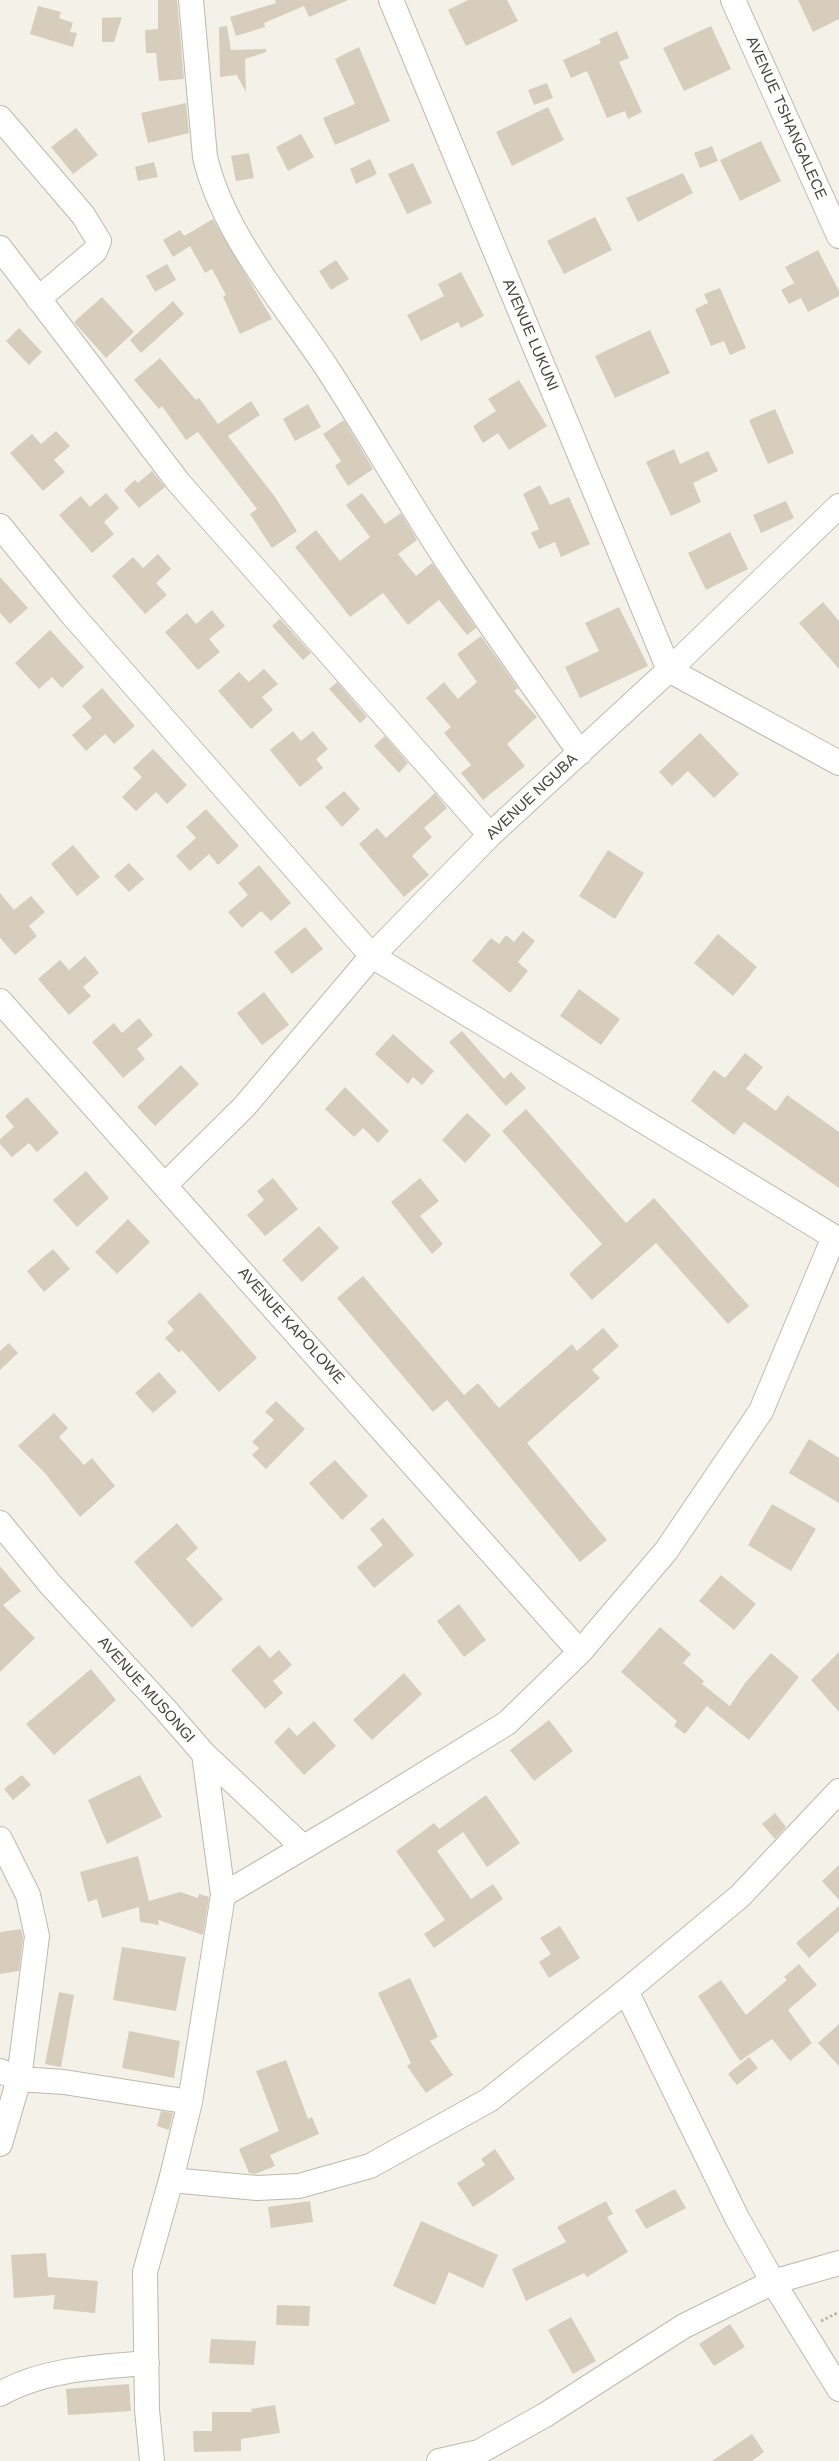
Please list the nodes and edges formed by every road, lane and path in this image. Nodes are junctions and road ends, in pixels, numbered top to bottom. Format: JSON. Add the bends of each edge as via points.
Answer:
{"nodes":[{"id":1,"x":191,"y":0,"type":"edge"},
{"id":2,"x":391,"y":0,"type":"edge"},
{"id":3,"x":733,"y":0,"type":"edge"},
{"id":4,"x":0,"y":118,"type":"edge"},
{"id":5,"x":839,"y":236,"type":"edge"},
{"id":6,"x":0,"y":248,"type":"edge"},
{"id":7,"x":38,"y":299,"type":"junction"},
{"id":8,"x":839,"y":506,"type":"edge"},
{"id":9,"x":0,"y":526,"type":"edge"},
{"id":10,"x":669,"y":670,"type":"junction"},
{"id":11,"x":580,"y":753,"type":"junction"},
{"id":12,"x":839,"y":763,"type":"edge"},
{"id":13,"x":490,"y":835,"type":"junction"},
{"id":14,"x":372,"y":956,"type":"junction"},
{"id":15,"x":0,"y":1001,"type":"edge"},
{"id":16,"x":166,"y":1184,"type":"junction"},
{"id":17,"x":837,"y":1238,"type":"edge"},
{"id":18,"x":0,"y":1523,"type":"edge"},
{"id":19,"x":580,"y":1652,"type":"junction"},
{"id":20,"x":204,"y":1754,"type":"junction"},
{"id":21,"x":839,"y":1791,"type":"edge"},
{"id":22,"x":0,"y":1839,"type":"edge"},
{"id":23,"x":303,"y":1847,"type":"junction"},
{"id":24,"x":223,"y":1895,"type":"junction"},
{"id":25,"x":626,"y":1992,"type":"junction"},
{"id":26,"x":9,"y":2075,"type":"edge"},
{"id":27,"x":190,"y":2102,"type":"junction"},
{"id":28,"x":0,"y":2144,"type":"edge"},
{"id":29,"x":171,"y":2180,"type":"junction"},
{"id":30,"x":839,"y":2263,"type":"edge"},
{"id":31,"x":773,"y":2282,"type":"junction"},
{"id":32,"x":147,"y":2363,"type":"junction"},
{"id":33,"x":839,"y":2389,"type":"edge"},
{"id":34,"x":0,"y":2394,"type":"edge"},
{"id":35,"x":152,"y":2461,"type":"edge"},
{"id":36,"x":439,"y":2461,"type":"edge"}],
"edges":[{"from":1,"to":11,"type":"street","via":[[205,156],[211,181],[225,210],[253,260],[327,368],[450,566]]},
{"from":2,"to":10,"type":"street","name":"AVENUE LUKUNI"},
{"from":3,"to":5,"type":"street","name":"AVENUE TSHANGALECE"},
{"from":4,"to":7,"type":"street","via":[[83,215],[99,241],[95,251]]},
{"from":6,"to":7,"type":"street"},
{"from":7,"to":13,"type":"street","via":[[178,483]]},
{"from":8,"to":10,"type":"street","name":"AVENUE NGUBA"},
{"from":9,"to":14,"type":"street","via":[[70,612]]},
{"from":10,"to":11,"type":"street","name":"AVENUE NGUBA"},
{"from":10,"to":12,"type":"street"},
{"from":11,"to":13,"type":"street","name":"AVENUE NGUBA"},
{"from":13,"to":14,"type":"street","name":"AVENUE NGUBA"},
{"from":14,"to":16,"type":"street","name":"AVENUE NGUBA","via":[[244,1107]]},
{"from":14,"to":17,"type":"street"},
{"from":15,"to":16,"type":"street","name":"AVENUE KAPOLOWE"},
{"from":16,"to":19,"type":"street","name":"AVENUE KAPOLOWE"},
{"from":17,"to":19,"type":"street","via":[[761,1411],[666,1551]]},
{"from":18,"to":20,"type":"street","name":"AVENUE MUSONGI","via":[[50,1584]]},
{"from":19,"to":23,"type":"street","via":[[506,1723]]},
{"from":20,"to":23,"type":"street","name":"AVENUE MUSONGI"},
{"from":20,"to":24,"type":"street"},
{"from":21,"to":25,"type":"street","via":[[740,1896]]},
{"from":22,"to":26,"type":"street","via":[[28,1895],[37,1936],[23,2032]]},
{"from":23,"to":24,"type":"street"},
{"from":24,"to":27,"type":"street"},
{"from":25,"to":29,"type":"street","via":[[489,2100],[370,2166],[299,2186],[257,2188]]},
{"from":25,"to":31,"type":"street","via":[[737,2218]]},
{"from":26,"to":27,"type":"street"},
{"from":26,"to":28,"type":"street"},
{"from":27,"to":29,"type":"street"},
{"from":29,"to":32,"type":"street","via":[[145,2272]]},
{"from":30,"to":31,"type":"street"},
{"from":31,"to":33,"type":"street"},
{"from":31,"to":36,"type":"street","via":[[684,2326],[545,2415],[479,2452]]},
{"from":32,"to":34,"type":"street","via":[[56,2374],[12,2387]]},
{"from":32,"to":35,"type":"street"}]}
